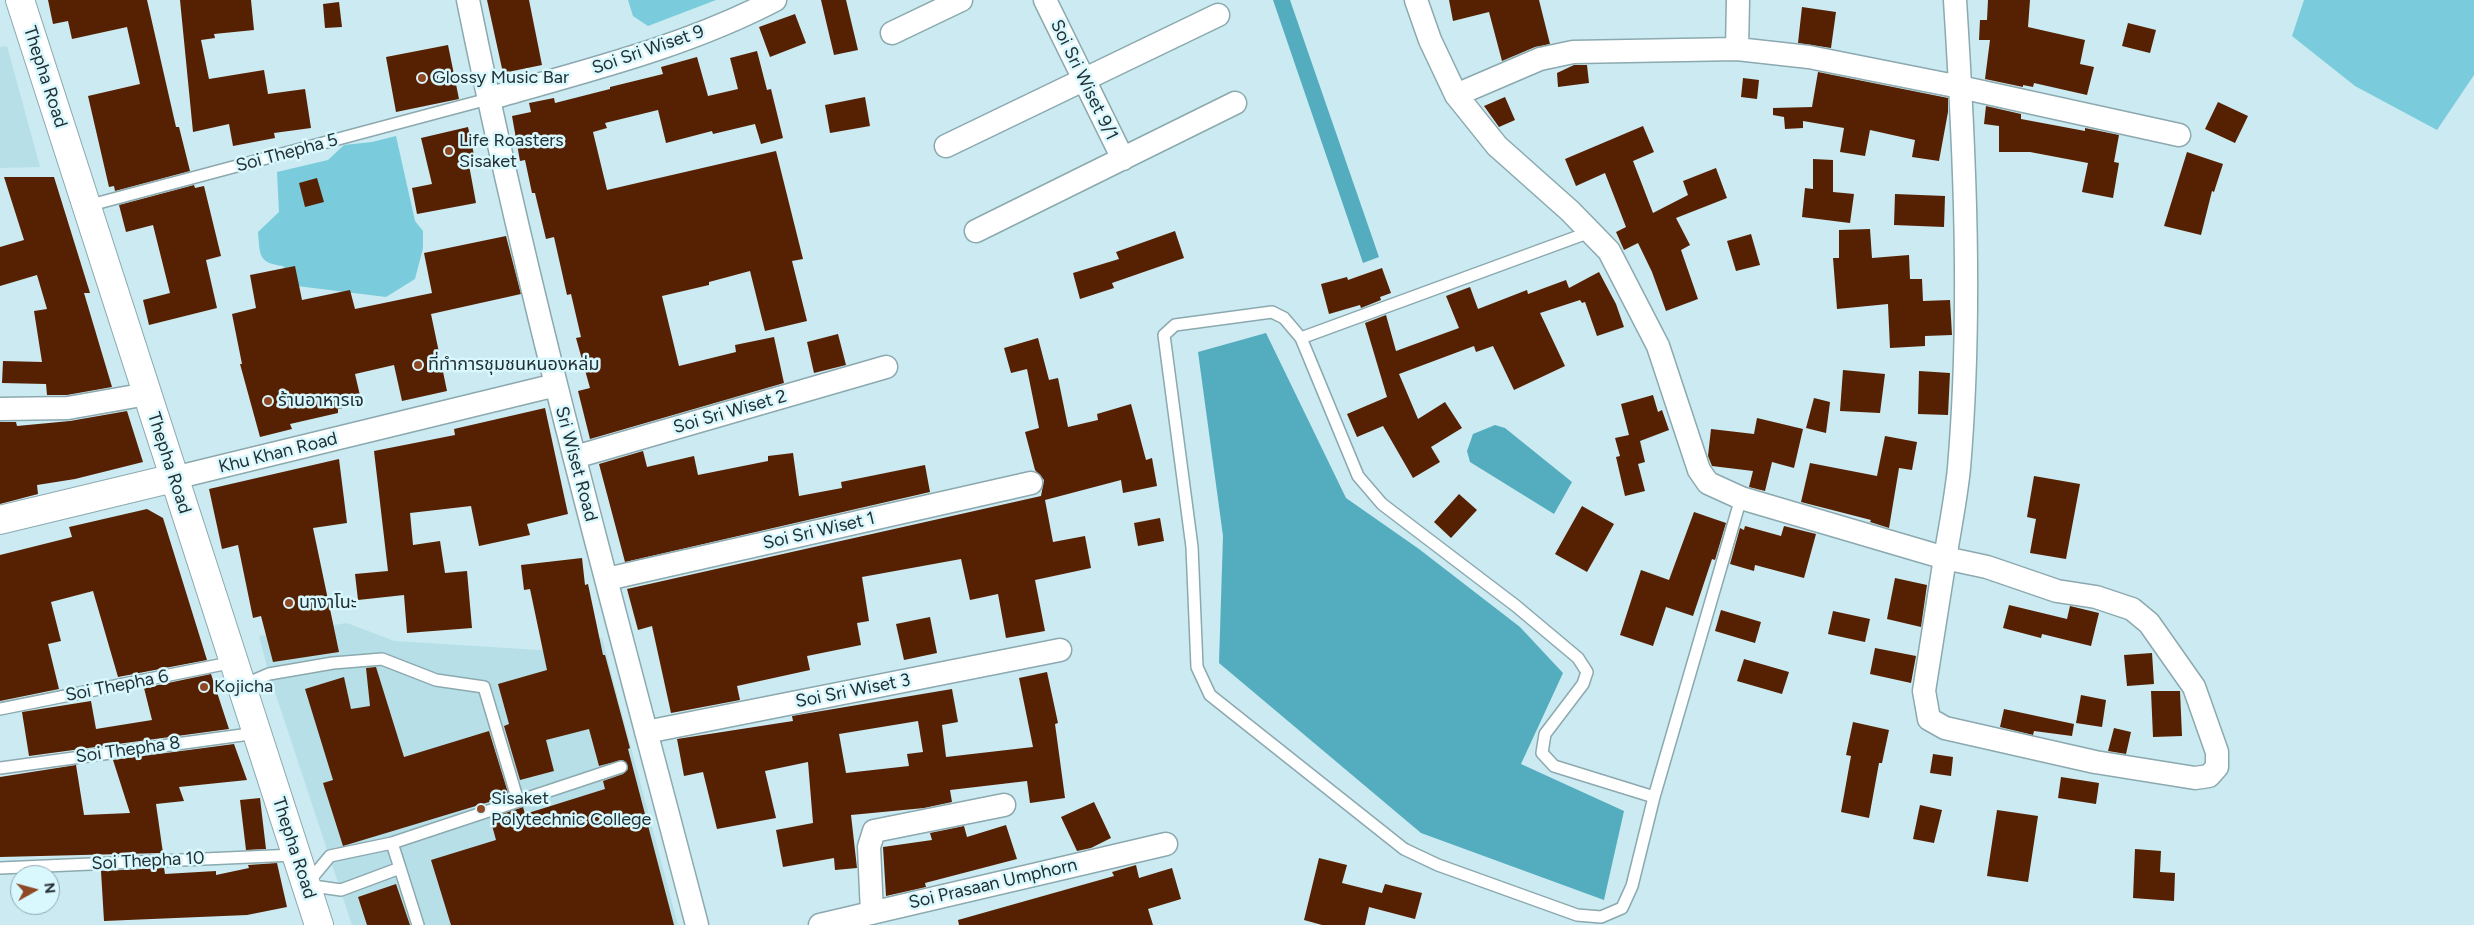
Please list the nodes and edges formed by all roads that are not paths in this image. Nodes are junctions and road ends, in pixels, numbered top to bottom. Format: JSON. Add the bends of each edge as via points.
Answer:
{"nodes":[{"id":1,"x":20,"y":0,"type":"edge"},
{"id":2,"x":468,"y":0,"type":"edge"},
{"id":3,"x":775,"y":0,"type":"edge"},
{"id":4,"x":961,"y":0,"type":"edge"},
{"id":5,"x":1045,"y":0,"type":"edge"},
{"id":6,"x":1416,"y":0,"type":"edge"},
{"id":7,"x":1738,"y":0,"type":"edge"},
{"id":8,"x":1955,"y":0,"type":"edge"},
{"id":9,"x":1218,"y":15,"type":"dead end"},
{"id":10,"x":892,"y":33,"type":"dead end"},
{"id":11,"x":1737,"y":49,"type":"junction"},
{"id":12,"x":1084,"y":80,"type":"junction"},
{"id":13,"x":1960,"y":86,"type":"junction"},
{"id":14,"x":1456,"y":95,"type":"junction"},
{"id":15,"x":488,"y":100,"type":"junction"},
{"id":16,"x":1235,"y":103,"type":"dead end"},
{"id":17,"x":2179,"y":135,"type":"dead end"},
{"id":18,"x":946,"y":146,"type":"dead end"},
{"id":19,"x":1123,"y":159,"type":"junction"},
{"id":20,"x":87,"y":206,"type":"junction"},
{"id":21,"x":976,"y":232,"type":"dead end"},
{"id":22,"x":1590,"y":232,"type":"junction"},
{"id":23,"x":1301,"y":338,"type":"junction"},
{"id":24,"x":886,"y":367,"type":"dead end"},
{"id":25,"x":556,"y":385,"type":"junction"},
{"id":26,"x":147,"y":394,"type":"junction"},
{"id":27,"x":0,"y":409,"type":"edge"},
{"id":28,"x":575,"y":457,"type":"junction"},
{"id":29,"x":174,"y":478,"type":"junction"},
{"id":30,"x":1031,"y":483,"type":"dead end"},
{"id":31,"x":1741,"y":498,"type":"junction"},
{"id":32,"x":0,"y":520,"type":"edge"},
{"id":33,"x":1945,"y":558,"type":"junction"},
{"id":34,"x":606,"y":579,"type":"junction"},
{"id":35,"x":1060,"y":650,"type":"dead end"},
{"id":36,"x":238,"y":674,"type":"junction"},
{"id":37,"x":0,"y":709,"type":"edge"},
{"id":38,"x":646,"y":732,"type":"junction"},
{"id":39,"x":257,"y":733,"type":"junction"},
{"id":40,"x":621,"y":767,"type":"dead end"},
{"id":41,"x":0,"y":768,"type":"edge"},
{"id":42,"x":1654,"y":797,"type":"junction"},
{"id":43,"x":518,"y":801,"type":"junction"},
{"id":44,"x":1004,"y":804,"type":"dead end"},
{"id":45,"x":392,"y":843,"type":"junction"},
{"id":46,"x":1166,"y":844,"type":"dead end"},
{"id":47,"x":296,"y":855,"type":"junction"},
{"id":48,"x":0,"y":868,"type":"edge"},
{"id":49,"x":400,"y":868,"type":"junction"},
{"id":50,"x":306,"y":885,"type":"junction"},
{"id":51,"x":872,"y":913,"type":"junction"},
{"id":52,"x":319,"y":925,"type":"edge"},
{"id":53,"x":418,"y":925,"type":"edge"},
{"id":54,"x":697,"y":925,"type":"edge"},
{"id":55,"x":820,"y":925,"type":"edge"}],
"edges":[{"from":1,"to":20,"type":"main road","name":"Thepha Road"},
{"from":2,"to":15,"type":"street","name":"Sri Wiset Road"},
{"from":3,"to":15,"type":"street","name":"Soi Sri Wiset 9","via":[[663,48]]},
{"from":4,"to":10,"type":"street"},
{"from":5,"to":12,"type":"street","name":"Soi Sri Wiset 9/1"},
{"from":6,"to":14,"type":"street","via":[[1430,40]]},
{"from":7,"to":11,"type":"street"},
{"from":8,"to":13,"type":"street"},
{"from":9,"to":12,"type":"street"},
{"from":11,"to":13,"type":"street","via":[[1809,57]]},
{"from":11,"to":14,"type":"street","via":[[1573,52],[1540,58]]},
{"from":12,"to":18,"type":"street"},
{"from":12,"to":19,"type":"street","name":"Soi Sri Wiset 9/1"},
{"from":13,"to":17,"type":"street"},
{"from":13,"to":33,"type":"street","via":[[1967,297],[1959,469]]},
{"from":14,"to":22,"type":"street","via":[[1497,146]]},
{"from":15,"to":20,"type":"lane","name":"Soi Thepha 5"},
{"from":15,"to":25,"type":"street","name":"Sri Wiset Road"},
{"from":16,"to":19,"type":"street"},
{"from":19,"to":21,"type":"street"},
{"from":20,"to":26,"type":"main road","name":"Thepha Road"},
{"from":22,"to":23,"type":"lane"},
{"from":22,"to":31,"type":"street","via":[[1609,251],[1658,346],[1700,470],[1708,483]]},
{"from":23,"to":42,"type":"lane","via":[[1358,476],[1382,504],[1516,606],[1578,658],[1587,672],[1583,684],[1545,734],[1542,753],[1554,766]]},
{"from":23,"to":42,"type":"lane","via":[[1284,318],[1272,312],[1176,325],[1164,335],[1192,547],[1196,667],[1210,695],[1404,848],[1438,865],[1577,915],[1601,917],[1622,908],[1632,886]]},
{"from":24,"to":28,"type":"street","name":"Soi Sri Wiset 2"},
{"from":25,"to":28,"type":"street","name":"Sri Wiset Road"},
{"from":25,"to":29,"type":"street","name":"Khu Khan Road"},
{"from":26,"to":27,"type":"street","via":[[68,408]]},
{"from":26,"to":29,"type":"main road","name":"Thepha Road"},
{"from":28,"to":34,"type":"street","name":"Sri Wiset Road"},
{"from":29,"to":32,"type":"main road","name":"Khu Khan Road"},
{"from":29,"to":36,"type":"main road","name":"Thepha Road"},
{"from":30,"to":34,"type":"street","name":"Soi Sri Wiset 1"},
{"from":31,"to":33,"type":"street"},
{"from":31,"to":42,"type":"lane"},
{"from":33,"to":33,"type":"street","via":[[2132,609],[2149,623],[2194,688],[2217,752],[2217,767],[2209,776],[2194,778],[2096,762],[1945,728],[1929,719],[1924,691]]},
{"from":34,"to":38,"type":"street","name":"Sri Wiset Road"},
{"from":35,"to":38,"type":"street","name":"Soi Sri Wiset 3"},
{"from":36,"to":37,"type":"lane","name":"Soi Thepha 6"},
{"from":36,"to":39,"type":"main road","name":"Thepha Road"},
{"from":36,"to":43,"type":"lane","name":"Soi Thepha 6","via":[[269,674],[382,659],[436,680],[484,687]]},
{"from":38,"to":54,"type":"street","name":"Sri Wiset Road"},
{"from":39,"to":41,"type":"lane","name":"Soi Thepha 8"},
{"from":39,"to":47,"type":"main road","name":"Thepha Road"},
{"from":40,"to":43,"type":"lane"},
{"from":43,"to":45,"type":"lane"},
{"from":44,"to":51,"type":"street","via":[[874,831],[869,847]]},
{"from":45,"to":49,"type":"lane"},
{"from":45,"to":50,"type":"lane","via":[[330,856]]},
{"from":46,"to":51,"type":"street","name":"Soi Prasaan Umphorn"},
{"from":47,"to":48,"type":"lane","name":"Soi Thepha 10"},
{"from":47,"to":50,"type":"main road","name":"Thepha Road"},
{"from":49,"to":50,"type":"lane","via":[[341,890]]},
{"from":49,"to":53,"type":"lane"},
{"from":50,"to":52,"type":"main road","name":"Thepha Road"},
{"from":51,"to":55,"type":"street","name":"Soi Prasaan Umphorn"}]}
